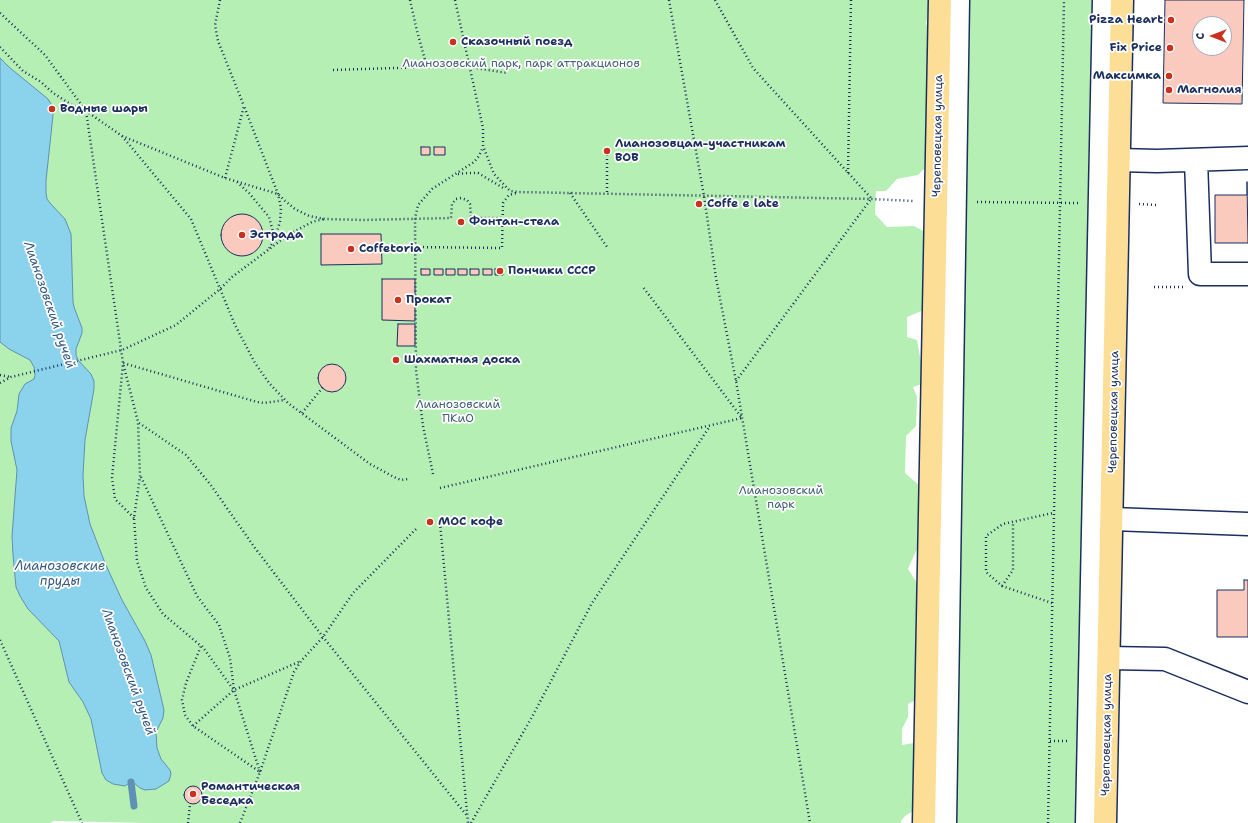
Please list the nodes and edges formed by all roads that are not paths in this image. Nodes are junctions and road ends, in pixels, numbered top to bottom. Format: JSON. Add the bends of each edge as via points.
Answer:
{"nodes":[{"id":1,"x":940,"y":0,"type":"edge"},
{"id":2,"x":958,"y":0,"type":"edge"},
{"id":3,"x":1104,"y":0,"type":"edge"},
{"id":4,"x":1122,"y":0,"type":"edge"},
{"id":5,"x":1248,"y":158,"type":"edge"},
{"id":6,"x":1118,"y":160,"type":"junction"},
{"id":7,"x":1196,"y":160,"type":"junction"},
{"id":8,"x":1248,"y":274,"type":"edge"},
{"id":9,"x":1112,"y":519,"type":"junction"},
{"id":10,"x":1248,"y":524,"type":"edge"},
{"id":11,"x":1108,"y":658,"type":"junction"},
{"id":12,"x":1248,"y":692,"type":"edge"},
{"id":13,"x":924,"y":823,"type":"edge"},
{"id":14,"x":945,"y":823,"type":"edge"},
{"id":15,"x":1087,"y":823,"type":"edge"},
{"id":16,"x":1105,"y":823,"type":"edge"}],
"edges":[{"from":1,"to":13,"type":"main road","name":"Череповецкая улица"},
{"from":2,"to":14,"type":"lane","name":"Череповецкая улица"},
{"from":3,"to":15,"type":"lane","name":"Череповецкая улица"},
{"from":4,"to":6,"type":"main road","name":"Череповецкая улица"},
{"from":5,"to":7,"type":"lane"},
{"from":6,"to":7,"type":"lane"},
{"from":6,"to":9,"type":"main road","name":"Череповецкая улица"},
{"from":7,"to":8,"type":"lane","via":[[1200,274]]},
{"from":9,"to":10,"type":"lane"},
{"from":9,"to":11,"type":"main road","name":"Череповецкая улица"},
{"from":11,"to":12,"type":"lane","via":[[1165,659]]},
{"from":11,"to":16,"type":"main road","name":"Череповецкая улица"}]}
